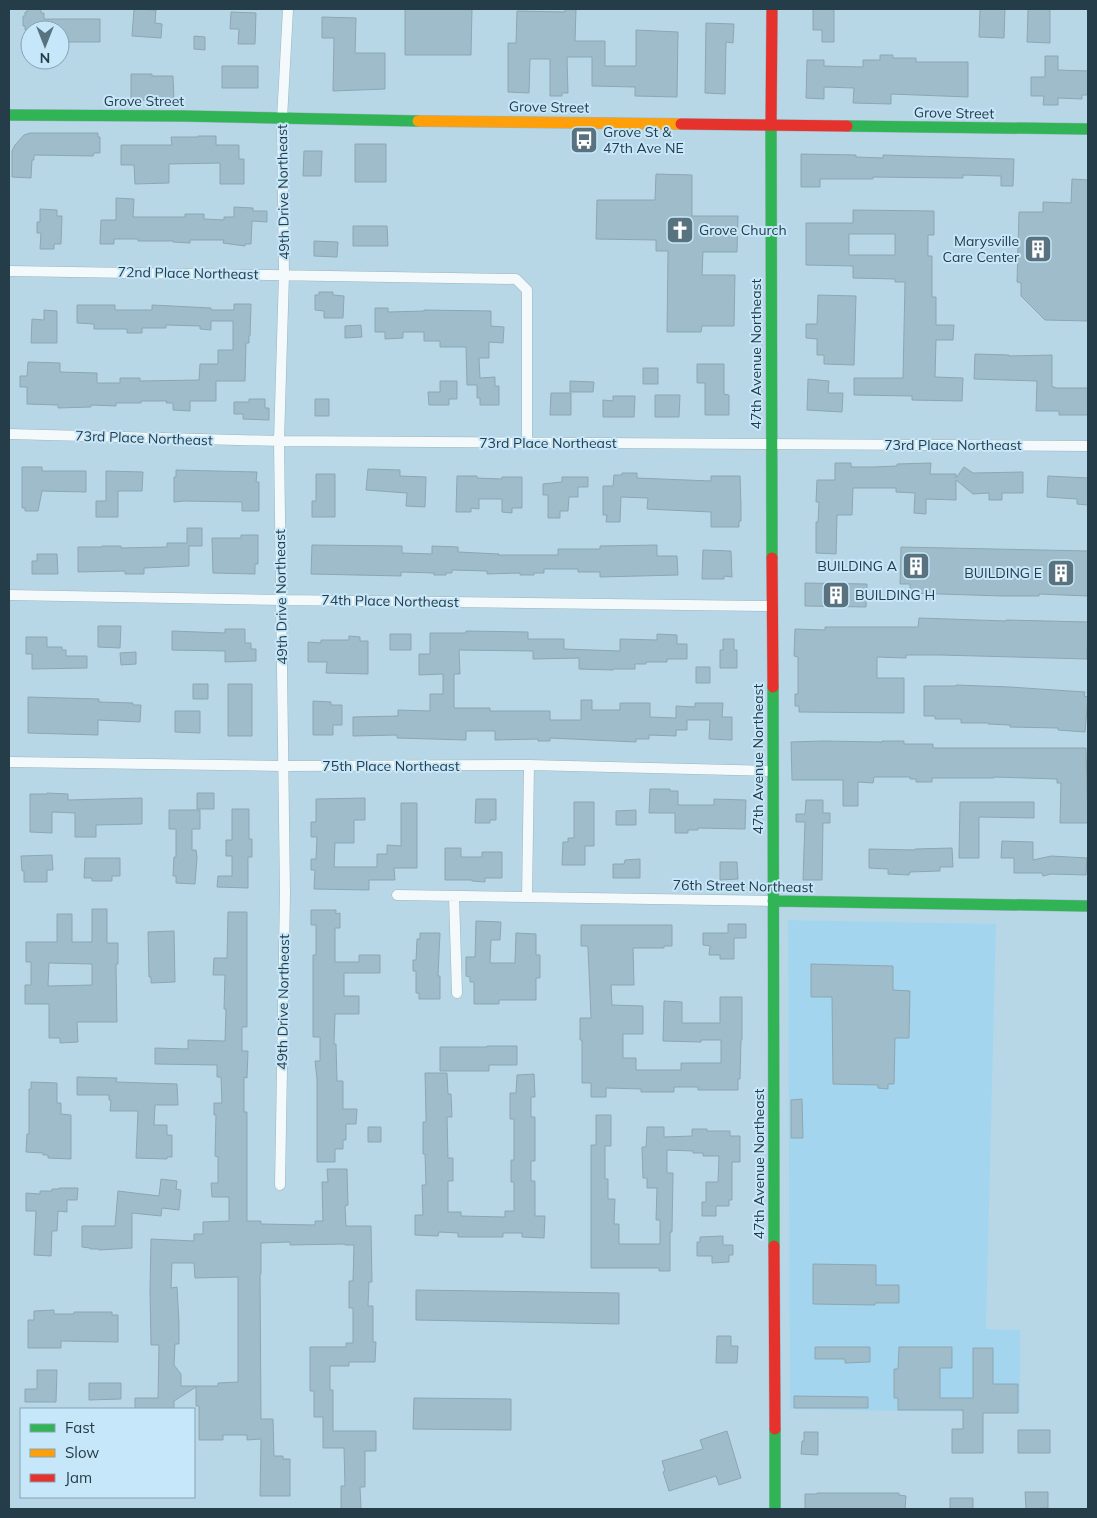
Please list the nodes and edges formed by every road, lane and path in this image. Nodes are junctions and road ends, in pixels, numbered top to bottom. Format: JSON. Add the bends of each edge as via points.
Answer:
{"nodes":[{"id":1,"x":288,"y":9,"type":"edge"},
{"id":2,"x":772,"y":9,"type":"edge"},
{"id":3,"x":9,"y":115,"type":"edge"},
{"id":4,"x":282,"y":119,"type":"junction"},
{"id":5,"x":771,"y":125,"type":"junction"},
{"id":6,"x":1088,"y":129,"type":"edge"},
{"id":7,"x":9,"y":270,"type":"edge"},
{"id":8,"x":284,"y":274,"type":"junction"},
{"id":9,"x":9,"y":434,"type":"edge"},
{"id":10,"x":279,"y":441,"type":"junction"},
{"id":11,"x":527,"y":443,"type":"junction"},
{"id":12,"x":772,"y":444,"type":"junction"},
{"id":13,"x":1088,"y":446,"type":"edge"},
{"id":14,"x":9,"y":595,"type":"edge"},
{"id":15,"x":281,"y":600,"type":"junction"},
{"id":16,"x":772,"y":606,"type":"junction"},
{"id":17,"x":9,"y":762,"type":"edge"},
{"id":18,"x":529,"y":765,"type":"junction"},
{"id":19,"x":282,"y":766,"type":"junction"},
{"id":20,"x":772,"y":771,"type":"junction"},
{"id":21,"x":397,"y":895,"type":"dead end"},
{"id":22,"x":454,"y":896,"type":"junction"},
{"id":23,"x":528,"y":897,"type":"junction"},
{"id":24,"x":773,"y":901,"type":"junction"},
{"id":25,"x":1088,"y":906,"type":"edge"},
{"id":26,"x":457,"y":993,"type":"dead end"},
{"id":27,"x":280,"y":1185,"type":"dead end"},
{"id":28,"x":775,"y":1509,"type":"edge"}],
"edges":[{"from":1,"to":4,"type":"street","name":"49th Drive Northeast"},
{"from":2,"to":5,"type":"street","name":"47th Avenue Northeast"},
{"from":3,"to":4,"type":"street","name":"Grove Street"},
{"from":4,"to":5,"type":"street","name":"Grove Street"},
{"from":4,"to":8,"type":"street","name":"49th Drive Northeast"},
{"from":5,"to":6,"type":"street","name":"Grove Street"},
{"from":5,"to":12,"type":"street","name":"47th Avenue Northeast"},
{"from":7,"to":8,"type":"street","name":"72nd Place Northeast"},
{"from":8,"to":10,"type":"street","name":"49th Drive Northeast"},
{"from":8,"to":11,"type":"street","name":"72nd Place Northeast","via":[[516,279],[527,290]]},
{"from":9,"to":10,"type":"street","name":"73rd Place Northeast"},
{"from":10,"to":11,"type":"street","name":"73rd Place Northeast"},
{"from":10,"to":15,"type":"street","name":"49th Drive Northeast"},
{"from":11,"to":12,"type":"street","name":"73rd Place Northeast"},
{"from":12,"to":13,"type":"street","name":"73rd Place Northeast"},
{"from":12,"to":16,"type":"street","name":"47th Avenue Northeast"},
{"from":14,"to":15,"type":"street","name":"74th Place Northeast"},
{"from":15,"to":16,"type":"street","name":"74th Place Northeast"},
{"from":15,"to":19,"type":"street","name":"49th Drive Northeast"},
{"from":16,"to":20,"type":"street","name":"47th Avenue Northeast"},
{"from":17,"to":19,"type":"street","name":"75th Place Northeast"},
{"from":18,"to":19,"type":"street","name":"75th Place Northeast"},
{"from":18,"to":20,"type":"street","name":"75th Place Northeast"},
{"from":18,"to":23,"type":"street"},
{"from":19,"to":27,"type":"street","name":"49th Drive Northeast","via":[[285,893]]},
{"from":20,"to":24,"type":"street","name":"47th Avenue Northeast"},
{"from":21,"to":22,"type":"street","name":"76th Street Northeast"},
{"from":22,"to":23,"type":"street","name":"76th Street Northeast"},
{"from":22,"to":26,"type":"street"},
{"from":23,"to":24,"type":"street","name":"76th Street Northeast"},
{"from":24,"to":25,"type":"street","name":"76th Street Northeast"},
{"from":24,"to":28,"type":"street","name":"47th Avenue Northeast"}]}
